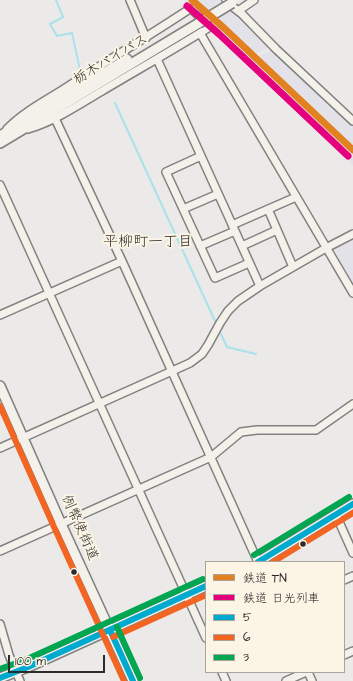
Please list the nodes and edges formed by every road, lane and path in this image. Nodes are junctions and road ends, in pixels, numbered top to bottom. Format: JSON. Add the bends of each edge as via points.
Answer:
{"nodes":[{"id":1,"x":130,"y":0,"type":"edge"},
{"id":2,"x":254,"y":0,"type":"edge"},
{"id":3,"x":230,"y":1,"type":"edge"},
{"id":4,"x":238,"y":10,"type":"junction"},
{"id":5,"x":197,"y":20,"type":"junction"},
{"id":6,"x":200,"y":33,"type":"junction"},
{"id":7,"x":146,"y":38,"type":"junction"},
{"id":8,"x":157,"y":59,"type":"junction"},
{"id":9,"x":54,"y":115,"type":"junction"},
{"id":10,"x":353,"y":121,"type":"edge"},
{"id":11,"x":0,"y":138,"type":"edge"},
{"id":12,"x":201,"y":156,"type":"junction"},
{"id":13,"x":0,"y":184,"type":"edge"},
{"id":14,"x":218,"y":194,"type":"junction"},
{"id":15,"x":296,"y":197,"type":"junction"},
{"id":16,"x":183,"y":209,"type":"junction"},
{"id":17,"x":268,"y":209,"type":"junction"},
{"id":18,"x":234,"y":228,"type":"junction"},
{"id":19,"x":277,"y":230,"type":"junction"},
{"id":20,"x":353,"y":234,"type":"edge"},
{"id":21,"x":200,"y":246,"type":"junction"},
{"id":22,"x":242,"y":246,"type":"junction"},
{"id":23,"x":326,"y":248,"type":"junction"},
{"id":24,"x":122,"y":261,"type":"junction"},
{"id":25,"x":249,"y":262,"type":"junction"},
{"id":26,"x":294,"y":267,"type":"junction"},
{"id":27,"x":260,"y":286,"type":"junction"},
{"id":28,"x":49,"y":293,"type":"junction"},
{"id":29,"x":353,"y":293,"type":"edge"},
{"id":30,"x":0,"y":315,"type":"edge"},
{"id":31,"x":171,"y":372,"type":"junction"},
{"id":32,"x":0,"y":386,"type":"edge"},
{"id":33,"x":100,"y":404,"type":"junction"},
{"id":34,"x":353,"y":404,"type":"edge"},
{"id":35,"x":23,"y":438,"type":"junction"},
{"id":36,"x":0,"y":448,"type":"edge"},
{"id":37,"x":210,"y":457,"type":"junction"},
{"id":38,"x":138,"y":490,"type":"junction"},
{"id":39,"x":353,"y":504,"type":"edge"},
{"id":40,"x":336,"y":515,"type":"junction"},
{"id":41,"x":61,"y":524,"type":"junction"},
{"id":42,"x":0,"y":551,"type":"edge"},
{"id":43,"x":353,"y":552,"type":"edge"},
{"id":44,"x":258,"y":561,"type":"edge"},
{"id":45,"x":260,"y":561,"type":"edge"},
{"id":46,"x":205,"y":586,"type":"edge"},
{"id":47,"x":186,"y":595,"type":"junction"},
{"id":48,"x":0,"y":624,"type":"edge"},
{"id":49,"x":110,"y":630,"type":"junction"},
{"id":50,"x":205,"y":636,"type":"edge"},
{"id":51,"x":305,"y":673,"type":"edge"},
{"id":52,"x":18,"y":677,"type":"edge"},
{"id":53,"x":0,"y":678,"type":"edge"},
{"id":54,"x":133,"y":681,"type":"edge"},
{"id":55,"x":286,"y":681,"type":"edge"}],
"edges":[{"from":1,"to":7,"type":"street"},
{"from":2,"to":4,"type":"street"},
{"from":3,"to":4,"type":"street"},
{"from":3,"to":5,"type":"main road","name":"栃木バイパス","bridge":true},
{"from":4,"to":10,"type":"street"},
{"from":5,"to":9,"type":"main road","name":"栃木バイパス"},
{"from":5,"to":11,"type":"main road","name":"栃木バイパス"},
{"from":6,"to":7,"type":"street","via":[[208,26],[191,9]]},
{"from":6,"to":8,"type":"street"},
{"from":6,"to":15,"type":"street"},
{"from":7,"to":11,"type":"street","via":[[30,111],[12,124]]},
{"from":8,"to":9,"type":"street","via":[[84,101]]},
{"from":8,"to":12,"type":"street"},
{"from":9,"to":11,"type":"main road","name":"栃木バイパス"},
{"from":9,"to":24,"type":"street"},
{"from":12,"to":14,"type":"street"},
{"from":12,"to":16,"type":"street","via":[[166,172]]},
{"from":13,"to":28,"type":"street"},
{"from":14,"to":16,"type":"street"},
{"from":14,"to":18,"type":"street"},
{"from":15,"to":17,"type":"street"},
{"from":15,"to":23,"type":"street"},
{"from":16,"to":21,"type":"street"},
{"from":17,"to":18,"type":"street"},
{"from":17,"to":19,"type":"street"},
{"from":18,"to":21,"type":"street"},
{"from":18,"to":22,"type":"street"},
{"from":19,"to":22,"type":"street"},
{"from":19,"to":26,"type":"street"},
{"from":20,"to":23,"type":"street"},
{"from":21,"to":25,"type":"street","via":[[215,278]]},
{"from":22,"to":25,"type":"street"},
{"from":23,"to":26,"type":"street"},
{"from":23,"to":29,"type":"street"},
{"from":24,"to":28,"type":"street"},
{"from":24,"to":31,"type":"street"},
{"from":25,"to":27,"type":"street"},
{"from":26,"to":27,"type":"street"},
{"from":27,"to":31,"type":"street","via":[[228,311],[202,354]]},
{"from":28,"to":30,"type":"street"},
{"from":28,"to":33,"type":"street"},
{"from":31,"to":33,"type":"street"},
{"from":31,"to":37,"type":"street"},
{"from":32,"to":35,"type":"main road","name":"例幣使街道"},
{"from":33,"to":35,"type":"street"},
{"from":33,"to":38,"type":"street"},
{"from":34,"to":37,"type":"street","via":[[316,430],[241,432]]},
{"from":35,"to":36,"type":"street"},
{"from":35,"to":41,"type":"main road","name":"例幣使街道"},
{"from":37,"to":38,"type":"street"},
{"from":37,"to":44,"type":"street"},
{"from":38,"to":41,"type":"street"},
{"from":38,"to":47,"type":"street"},
{"from":39,"to":40,"type":"main road"},
{"from":40,"to":43,"type":"street"},
{"from":40,"to":45,"type":"main road"},
{"from":41,"to":42,"type":"street"},
{"from":41,"to":49,"type":"main road","name":"例幣使街道"},
{"from":46,"to":47,"type":"main road"},
{"from":47,"to":49,"type":"main road"},
{"from":47,"to":50,"type":"street"},
{"from":48,"to":52,"type":"street"},
{"from":49,"to":52,"type":"main road"},
{"from":49,"to":54,"type":"main road","name":"例幣使街道"},
{"from":51,"to":55,"type":"street"},
{"from":52,"to":53,"type":"main road"}]}
